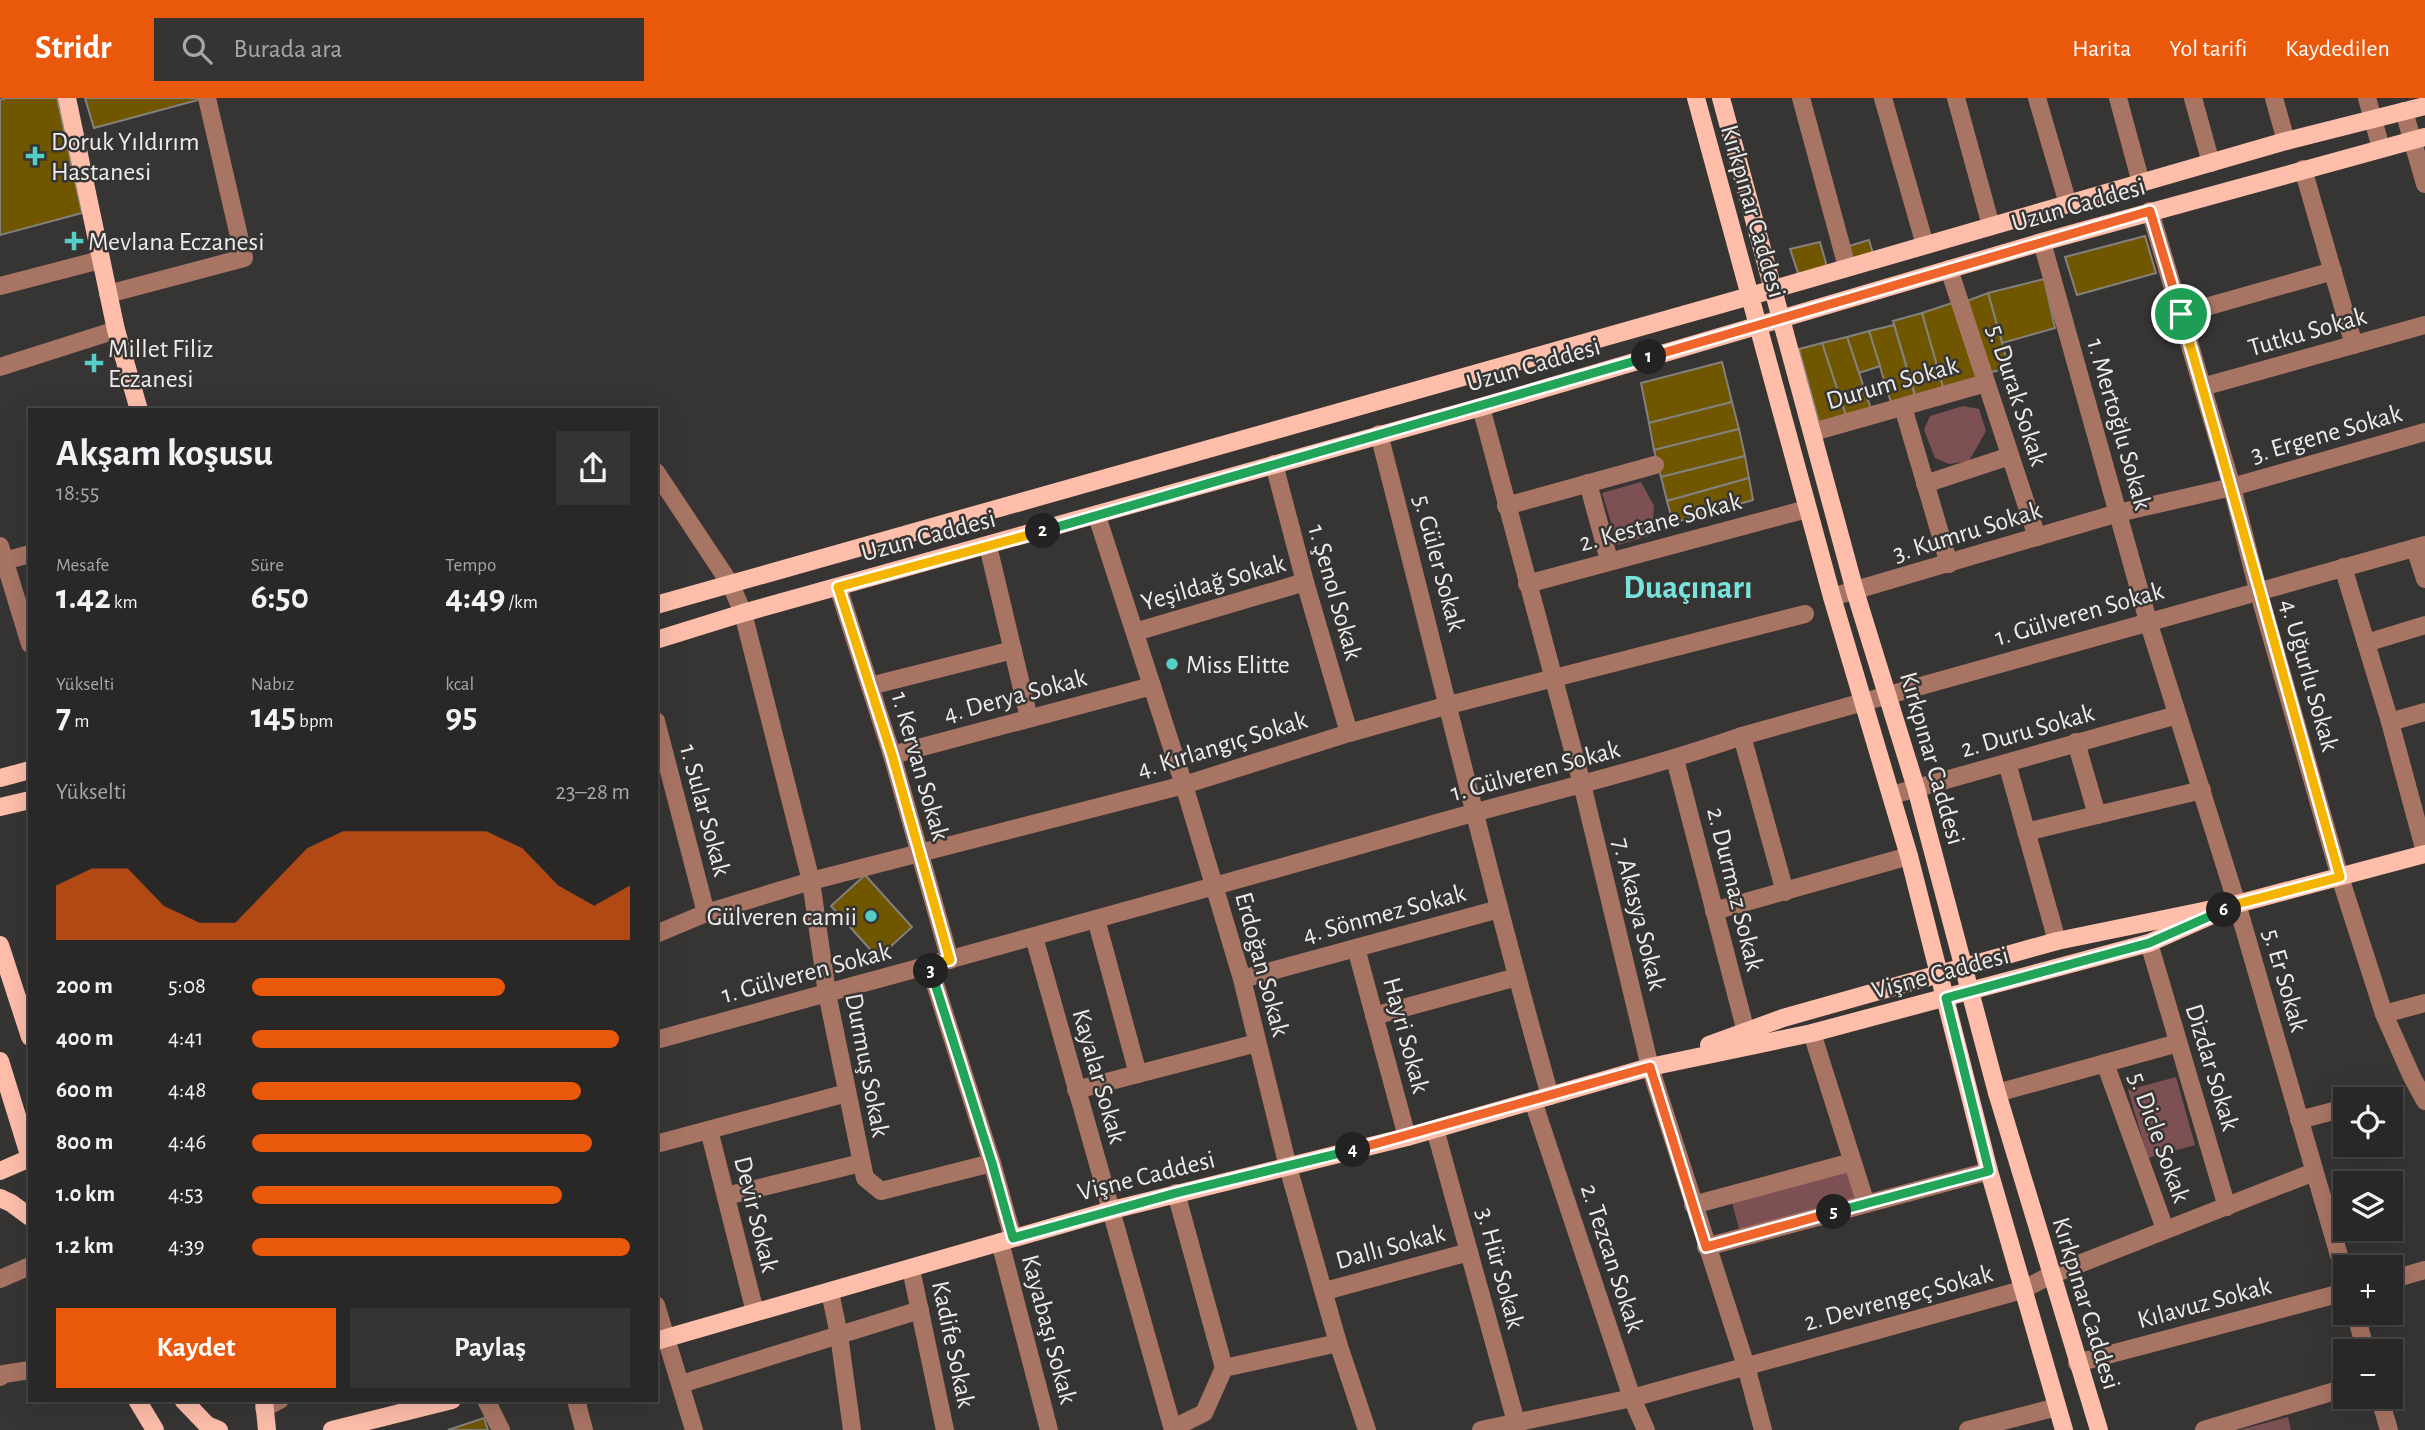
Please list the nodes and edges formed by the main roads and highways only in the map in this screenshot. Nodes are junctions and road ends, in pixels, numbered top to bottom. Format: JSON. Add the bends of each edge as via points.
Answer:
{"nodes":[{"id":1,"x":66,"y":98,"type":"edge"},
{"id":2,"x":1696,"y":98,"type":"edge"},
{"id":3,"x":1721,"y":98,"type":"edge"},
{"id":4,"x":2425,"y":106,"type":"edge"},
{"id":5,"x":2419,"y":139,"type":"edge"},
{"id":6,"x":1773,"y":288,"type":"junction"},
{"id":7,"x":1750,"y":296,"type":"junction"},
{"id":8,"x":1781,"y":317,"type":"junction"},
{"id":9,"x":1759,"y":324,"type":"junction"},
{"id":10,"x":138,"y":408,"type":"edge"},
{"id":11,"x":658,"y":604,"type":"edge"},
{"id":12,"x":658,"y":639,"type":"edge"},
{"id":13,"x":28,"y":770,"type":"edge"},
{"id":14,"x":4,"y":775,"type":"edge"},
{"id":15,"x":25,"y":801,"type":"edge"},
{"id":16,"x":0,"y":807,"type":"edge"},
{"id":17,"x":0,"y":821,"type":"edge"},
{"id":18,"x":2425,"y":853,"type":"edge"},
{"id":19,"x":2237,"y":904,"type":"junction"},
{"id":20,"x":0,"y":945,"type":"edge"},
{"id":21,"x":1962,"y":966,"type":"junction"},
{"id":22,"x":1940,"y":972,"type":"junction"},
{"id":23,"x":1969,"y":992,"type":"junction"},
{"id":24,"x":1946,"y":998,"type":"junction"},
{"id":25,"x":28,"y":1031,"type":"edge"},
{"id":26,"x":0,"y":1061,"type":"edge"},
{"id":27,"x":1650,"y":1067,"type":"junction"},
{"id":28,"x":28,"y":1152,"type":"edge"},
{"id":29,"x":28,"y":1159,"type":"edge"},
{"id":30,"x":0,"y":1171,"type":"edge"},
{"id":31,"x":0,"y":1198,"type":"edge"},
{"id":32,"x":28,"y":1216,"type":"edge"},
{"id":33,"x":662,"y":1340,"type":"edge"},
{"id":34,"x":138,"y":1402,"type":"edge"},
{"id":35,"x":182,"y":1402,"type":"edge"},
{"id":36,"x":183,"y":1402,"type":"edge"},
{"id":37,"x":445,"y":1402,"type":"edge"},
{"id":38,"x":269,"y":1403,"type":"edge"},
{"id":39,"x":360,"y":1428,"type":"edge"},
{"id":40,"x":155,"y":1430,"type":"edge"},
{"id":41,"x":200,"y":1430,"type":"edge"},
{"id":42,"x":219,"y":1430,"type":"edge"},
{"id":43,"x":267,"y":1430,"type":"edge"},
{"id":44,"x":332,"y":1430,"type":"edge"},
{"id":45,"x":2064,"y":1430,"type":"edge"},
{"id":46,"x":2099,"y":1430,"type":"edge"}],
"edges":[{"from":1,"to":10,"type":"main road","via":[[116,330]]},
{"from":2,"to":7,"type":"main road","name":"Kırkpınar Caddesi"},
{"from":3,"to":6,"type":"main road","name":"Kırkpınar Caddesi"},
{"from":4,"to":6,"type":"main road","name":"Uzun Caddesi","via":[[2286,141]]},
{"from":5,"to":8,"type":"main road","name":"Uzun Caddesi"},
{"from":6,"to":7,"type":"main road","name":"Uzun Caddesi"},
{"from":6,"to":8,"type":"main road","name":"Kırkpınar Caddesi"},
{"from":7,"to":9,"type":"main road","name":"Kırkpınar Caddesi"},
{"from":7,"to":11,"type":"main road","name":"Uzun Caddesi"},
{"from":8,"to":9,"type":"main road","name":"Uzun Caddesi"},
{"from":8,"to":21,"type":"main road","name":"Kırkpınar Caddesi","via":[[1855,591],[1916,788]]},
{"from":9,"to":12,"type":"main road","name":"Uzun Caddesi"},
{"from":9,"to":22,"type":"main road","name":"Kırkpınar Caddesi","via":[[1807,509]]},
{"from":13,"to":14,"type":"main road"},
{"from":15,"to":16,"type":"main road"},
{"from":15,"to":17,"type":"main road"},
{"from":18,"to":19,"type":"main road","name":"Vişne Caddesi"},
{"from":19,"to":21,"type":"main road","name":"Vişne Caddesi"},
{"from":19,"to":23,"type":"main road","name":"Vişne Caddesi","via":[[2149,943]]},
{"from":20,"to":25,"type":"main road"},
{"from":21,"to":22,"type":"main road","name":"Vişne Caddesi"},
{"from":21,"to":23,"type":"main road","name":"Kırkpınar Caddesi"},
{"from":22,"to":24,"type":"main road","name":"Kırkpınar Caddesi"},
{"from":22,"to":27,"type":"main road","name":"Vişne Caddesi","via":[[1783,1018]]},
{"from":23,"to":24,"type":"main road","name":"Vişne Caddesi"},
{"from":23,"to":46,"type":"main road","name":"Kırkpınar Caddesi"},
{"from":24,"to":27,"type":"main road","name":"Vişne Caddesi","via":[[1812,1033]]},
{"from":24,"to":45,"type":"main road","name":"Kırkpınar Caddesi","via":[[1989,1171]]},
{"from":26,"to":28,"type":"main road"},
{"from":27,"to":33,"type":"main road","name":"Vişne Caddesi","via":[[1435,1129],[1112,1210]]},
{"from":29,"to":30,"type":"main road"},
{"from":31,"to":32,"type":"main road"},
{"from":34,"to":40,"type":"main road"},
{"from":35,"to":41,"type":"main road"},
{"from":36,"to":42,"type":"main road"},
{"from":37,"to":39,"type":"main road"},
{"from":38,"to":43,"type":"main road"},
{"from":39,"to":44,"type":"main road"}]}
